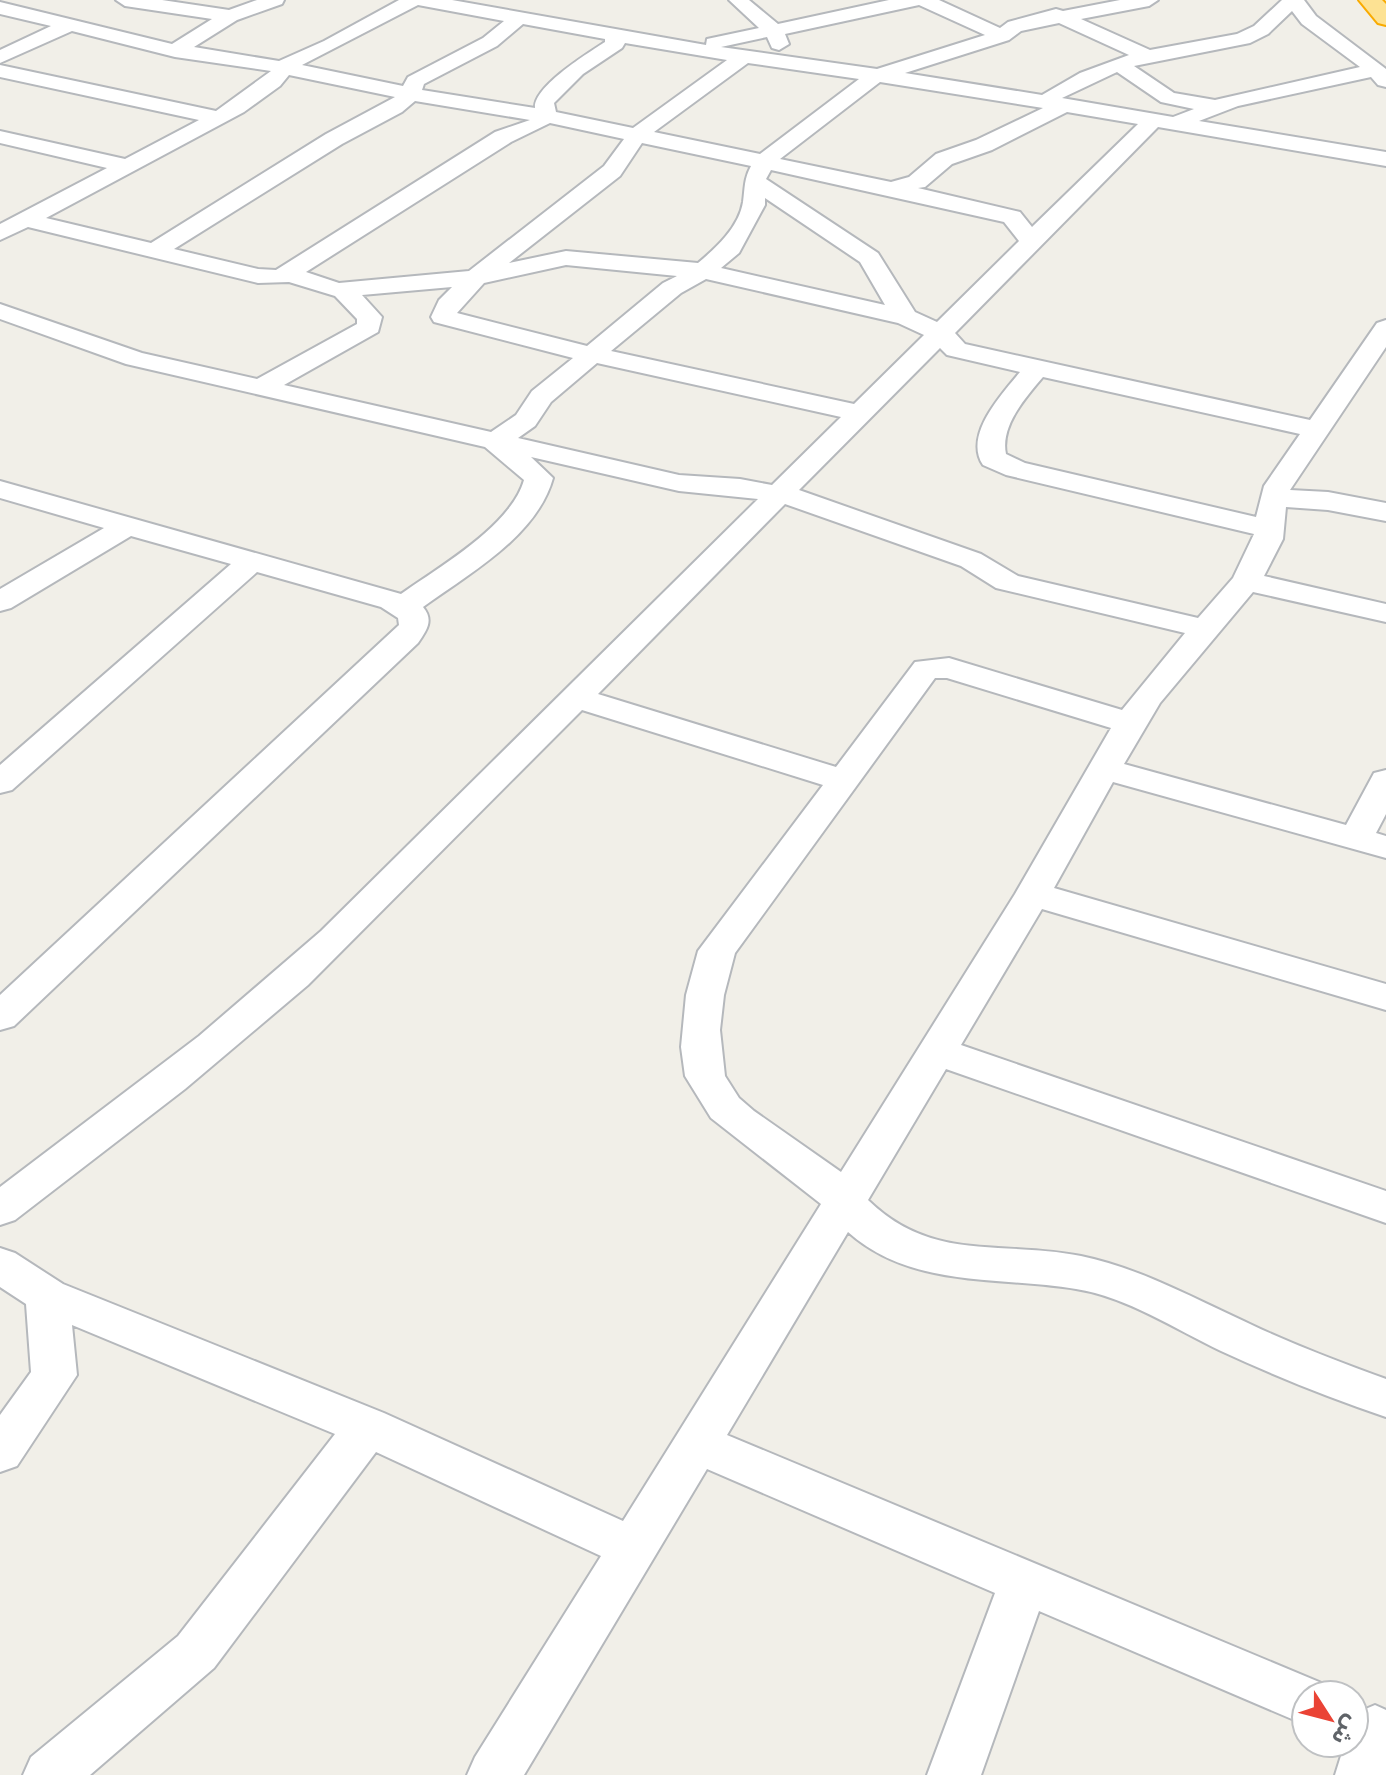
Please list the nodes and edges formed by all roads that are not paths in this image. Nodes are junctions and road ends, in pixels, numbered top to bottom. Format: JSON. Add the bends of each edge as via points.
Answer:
{"nodes":[{"id":1,"x":124,"y":0,"type":"edge"},
{"id":2,"x":275,"y":0,"type":"edge"},
{"id":3,"x":413,"y":0,"type":"edge"},
{"id":4,"x":421,"y":0,"type":"edge"},
{"id":5,"x":738,"y":0,"type":"edge"},
{"id":6,"x":915,"y":0,"type":"edge"},
{"id":7,"x":970,"y":0,"type":"edge"},
{"id":8,"x":1149,"y":0,"type":"edge"},
{"id":9,"x":1293,"y":0,"type":"edge"},
{"id":10,"x":1370,"y":0,"type":"edge"},
{"id":11,"x":932,"y":4,"type":"edge"},
{"id":12,"x":1037,"y":6,"type":"dead end"},
{"id":13,"x":0,"y":8,"type":"edge"},
{"id":14,"x":516,"y":10,"type":"edge"},
{"id":15,"x":230,"y":16,"type":"junction"},
{"id":16,"x":1060,"y":17,"type":"junction"},
{"id":17,"x":1386,"y":18,"type":"edge"},
{"id":18,"x":80,"y":27,"type":"junction"},
{"id":19,"x":774,"y":30,"type":"junction"},
{"id":20,"x":614,"y":33,"type":"junction"},
{"id":21,"x":1002,"y":36,"type":"junction"},
{"id":22,"x":691,"y":49,"type":"junction"},
{"id":23,"x":175,"y":51,"type":"junction"},
{"id":24,"x":745,"y":56,"type":"junction"},
{"id":25,"x":1148,"y":56,"type":"junction"},
{"id":26,"x":0,"y":57,"type":"edge"},
{"id":27,"x":778,"y":61,"type":"junction"},
{"id":28,"x":1121,"y":66,"type":"junction"},
{"id":29,"x":280,"y":67,"type":"junction"},
{"id":30,"x":0,"y":71,"type":"edge"},
{"id":31,"x":875,"y":76,"type":"junction"},
{"id":32,"x":1381,"y":76,"type":"edge"},
{"id":33,"x":1337,"y":78,"type":"junction"},
{"id":34,"x":411,"y":94,"type":"junction"},
{"id":35,"x":1168,"y":98,"type":"junction"},
{"id":36,"x":1062,"y":106,"type":"junction"},
{"id":37,"x":1218,"y":107,"type":"junction"},
{"id":38,"x":546,"y":116,"type":"junction"},
{"id":39,"x":1125,"y":116,"type":"junction"},
{"id":40,"x":219,"y":118,"type":"junction"},
{"id":41,"x":1163,"y":122,"type":"junction"},
{"id":42,"x":636,"y":136,"type":"junction"},
{"id":43,"x":0,"y":137,"type":"edge"},
{"id":44,"x":1251,"y":137,"type":"junction"},
{"id":45,"x":1386,"y":159,"type":"edge"},
{"id":46,"x":129,"y":166,"type":"junction"},
{"id":47,"x":759,"y":171,"type":"junction"},
{"id":48,"x":890,"y":189,"type":"junction"},
{"id":49,"x":1064,"y":209,"type":"junction"},
{"id":50,"x":1012,"y":217,"type":"junction"},
{"id":51,"x":27,"y":220,"type":"junction"},
{"id":52,"x":0,"y":233,"type":"edge"},
{"id":53,"x":1032,"y":242,"type":"junction"},
{"id":54,"x":154,"y":251,"type":"junction"},
{"id":55,"x":703,"y":271,"type":"junction"},
{"id":56,"x":290,"y":274,"type":"junction"},
{"id":57,"x":476,"y":278,"type":"junction"},
{"id":58,"x":342,"y":290,"type":"junction"},
{"id":59,"x":0,"y":311,"type":"edge"},
{"id":60,"x":906,"y":317,"type":"junction"},
{"id":61,"x":1386,"y":328,"type":"edge"},
{"id":62,"x":938,"y":331,"type":"junction"},
{"id":63,"x":593,"y":355,"type":"junction"},
{"id":64,"x":1037,"y":368,"type":"junction"},
{"id":65,"x":260,"y":388,"type":"junction"},
{"id":66,"x":860,"y":413,"type":"junction"},
{"id":67,"x":1316,"y":429,"type":"junction"},
{"id":68,"x":495,"y":442,"type":"junction"},
{"id":69,"x":0,"y":489,"type":"edge"},
{"id":70,"x":780,"y":494,"type":"junction"},
{"id":71,"x":1386,"y":512,"type":"edge"},
{"id":72,"x":1272,"y":513,"type":"junction"},
{"id":73,"x":127,"y":526,"type":"junction"},
{"id":74,"x":252,"y":561,"type":"junction"},
{"id":75,"x":1246,"y":581,"type":"junction"},
{"id":76,"x":0,"y":602,"type":"edge"},
{"id":77,"x":404,"y":606,"type":"junction"},
{"id":78,"x":1386,"y":613,"type":"edge"},
{"id":79,"x":1207,"y":629,"type":"junction"},
{"id":80,"x":577,"y":698,"type":"junction"},
{"id":81,"x":1130,"y":723,"type":"junction"},
{"id":82,"x":1104,"y":769,"type":"junction"},
{"id":83,"x":843,"y":780,"type":"junction"},
{"id":84,"x":1386,"y":780,"type":"edge"},
{"id":85,"x":0,"y":783,"type":"edge"},
{"id":86,"x":1371,"y":843,"type":"edge"},
{"id":87,"x":1033,"y":894,"type":"junction"},
{"id":88,"x":1386,"y":997,"type":"edge"},
{"id":89,"x":0,"y":1017,"type":"edge"},
{"id":90,"x":935,"y":1051,"type":"junction"},
{"id":91,"x":843,"y":1201,"type":"junction"},
{"id":92,"x":1386,"y":1207,"type":"edge"},
{"id":93,"x":0,"y":1209,"type":"edge"},
{"id":94,"x":0,"y":1265,"type":"edge"},
{"id":95,"x":47,"y":1296,"type":"junction"},
{"id":96,"x":1386,"y":1398,"type":"edge"},
{"id":97,"x":368,"y":1427,"type":"junction"},
{"id":98,"x":696,"y":1443,"type":"junction"},
{"id":99,"x":0,"y":1452,"type":"edge"},
{"id":100,"x":633,"y":1548,"type":"junction"},
{"id":101,"x":1024,"y":1582,"type":"junction"},
{"id":102,"x":1290,"y":1694,"type":"edge"},
{"id":103,"x":50,"y":1775,"type":"edge"},
{"id":104,"x":494,"y":1775,"type":"edge"},
{"id":105,"x":954,"y":1775,"type":"edge"}],
"edges":[{"from":1,"to":15,"type":"street"},
{"from":1,"to":18,"type":"street","via":[[115,6],[117,16]]},
{"from":2,"to":15,"type":"street"},
{"from":3,"to":29,"type":"street","via":[[312,56]]},
{"from":4,"to":14,"type":"street","via":[[467,9]]},
{"from":5,"to":19,"type":"street"},
{"from":6,"to":19,"type":"street"},
{"from":7,"to":11,"type":"street"},
{"from":8,"to":16,"type":"street"},
{"from":9,"to":25,"type":"street","via":[[1251,35]]},
{"from":9,"to":32,"type":"street","via":[[1309,20]]},
{"from":10,"to":17,"type":"highway"},
{"from":11,"to":21,"type":"street"},
{"from":12,"to":16,"type":"street"},
{"from":13,"to":18,"type":"street"},
{"from":14,"to":20,"type":"street"},
{"from":14,"to":34,"type":"street","via":[[490,42],[415,81]]},
{"from":15,"to":23,"type":"street"},
{"from":16,"to":21,"type":"street","via":[[1015,26]]},
{"from":16,"to":25,"type":"street"},
{"from":18,"to":23,"type":"street"},
{"from":18,"to":26,"type":"street"},
{"from":19,"to":22,"type":"street"},
{"from":19,"to":27,"type":"street"},
{"from":20,"to":22,"type":"street"},
{"from":20,"to":38,"type":"street","via":[[615,44],[576,70],[544,102]]},
{"from":21,"to":31,"type":"street"},
{"from":22,"to":24,"type":"street"},
{"from":23,"to":29,"type":"street"},
{"from":24,"to":27,"type":"street"},
{"from":24,"to":42,"type":"street"},
{"from":25,"to":28,"type":"street"},
{"from":27,"to":31,"type":"street"},
{"from":28,"to":35,"type":"street"},
{"from":28,"to":36,"type":"street","via":[[1100,70],[1052,95],[1050,99]]},
{"from":29,"to":34,"type":"street"},
{"from":29,"to":40,"type":"street","via":[[264,91]]},
{"from":30,"to":40,"type":"street"},
{"from":31,"to":36,"type":"street"},
{"from":31,"to":47,"type":"street"},
{"from":32,"to":33,"type":"street"},
{"from":33,"to":37,"type":"street"},
{"from":33,"to":44,"type":"street","via":[[1298,114]]},
{"from":34,"to":38,"type":"street"},
{"from":34,"to":54,"type":"street"},
{"from":35,"to":37,"type":"street"},
{"from":35,"to":39,"type":"street"},
{"from":36,"to":39,"type":"street"},
{"from":36,"to":48,"type":"street","via":[[944,159],[917,182]]},
{"from":37,"to":41,"type":"street"},
{"from":38,"to":42,"type":"street"},
{"from":38,"to":56,"type":"street","via":[[503,137]]},
{"from":39,"to":41,"type":"street"},
{"from":40,"to":46,"type":"street"},
{"from":41,"to":44,"type":"street"},
{"from":41,"to":49,"type":"street"},
{"from":42,"to":47,"type":"street"},
{"from":42,"to":57,"type":"street","via":[[612,171]]},
{"from":43,"to":46,"type":"street"},
{"from":44,"to":45,"type":"street"},
{"from":46,"to":51,"type":"street"},
{"from":47,"to":48,"type":"street"},
{"from":47,"to":55,"type":"street","via":[[754,205],[731,248]]},
{"from":47,"to":60,"type":"street","via":[[870,258]]},
{"from":48,"to":50,"type":"street"},
{"from":49,"to":50,"type":"street"},
{"from":49,"to":53,"type":"street"},
{"from":50,"to":53,"type":"street"},
{"from":51,"to":52,"type":"street"},
{"from":51,"to":54,"type":"street"},
{"from":53,"to":62,"type":"street"},
{"from":54,"to":56,"type":"street","via":[[258,276]]},
{"from":55,"to":57,"type":"street","via":[[566,258]]},
{"from":55,"to":60,"type":"street"},
{"from":55,"to":63,"type":"street","via":[[672,288]]},
{"from":56,"to":58,"type":"street"},
{"from":57,"to":58,"type":"street"},
{"from":57,"to":63,"type":"street","via":[[443,317]]},
{"from":58,"to":65,"type":"street","via":[[370,317],[369,327]]},
{"from":59,"to":65,"type":"street","via":[[135,359]]},
{"from":60,"to":62,"type":"street"},
{"from":61,"to":67,"type":"street"},
{"from":62,"to":64,"type":"street","via":[[956,350]]},
{"from":62,"to":66,"type":"street"},
{"from":63,"to":66,"type":"street"},
{"from":63,"to":68,"type":"street","via":[[541,397],[526,420]]},
{"from":64,"to":67,"type":"street"},
{"from":64,"to":72,"type":"street","via":[[999,421],[990,445],[993,459],[1016,469]]},
{"from":65,"to":68,"type":"street"},
{"from":66,"to":70,"type":"street"},
{"from":67,"to":72,"type":"street"},
{"from":68,"to":70,"type":"street","via":[[679,483]]},
{"from":68,"to":77,"type":"street","via":[[539,478],[539,489],[515,522]]},
{"from":69,"to":73,"type":"street"},
{"from":70,"to":79,"type":"street","via":[[971,560],[1015,585]]},
{"from":70,"to":80,"type":"street"},
{"from":71,"to":72,"type":"street","via":[[1328,501]]},
{"from":72,"to":75,"type":"street"},
{"from":73,"to":74,"type":"street"},
{"from":73,"to":76,"type":"street"},
{"from":74,"to":77,"type":"street"},
{"from":74,"to":85,"type":"street"},
{"from":75,"to":78,"type":"street"},
{"from":75,"to":79,"type":"street"},
{"from":77,"to":89,"type":"street","via":[[413,614],[407,636]]},
{"from":79,"to":81,"type":"street"},
{"from":80,"to":83,"type":"street"},
{"from":80,"to":93,"type":"street","via":[[274,997]]},
{"from":81,"to":82,"type":"street"},
{"from":81,"to":83,"type":"street","via":[[932,667]]},
{"from":82,"to":86,"type":"street"},
{"from":82,"to":87,"type":"street"},
{"from":83,"to":91,"type":"street","via":[[717,951],[708,974],[701,1051],[705,1075],[719,1101]]},
{"from":84,"to":86,"type":"street"},
{"from":87,"to":88,"type":"street"},
{"from":87,"to":90,"type":"street"},
{"from":90,"to":91,"type":"street"},
{"from":90,"to":92,"type":"street"},
{"from":91,"to":96,"type":"street","via":[[879,1233],[928,1256],[968,1264],[1043,1266],[1097,1277]]},
{"from":91,"to":98,"type":"street"},
{"from":94,"to":95,"type":"street"},
{"from":95,"to":97,"type":"street"},
{"from":95,"to":99,"type":"street","via":[[54,1375]]},
{"from":97,"to":100,"type":"street"},
{"from":97,"to":103,"type":"street","via":[[196,1652]]},
{"from":98,"to":100,"type":"street"},
{"from":98,"to":101,"type":"street"},
{"from":100,"to":104,"type":"street"},
{"from":101,"to":102,"type":"street"},
{"from":101,"to":105,"type":"street"}]}
